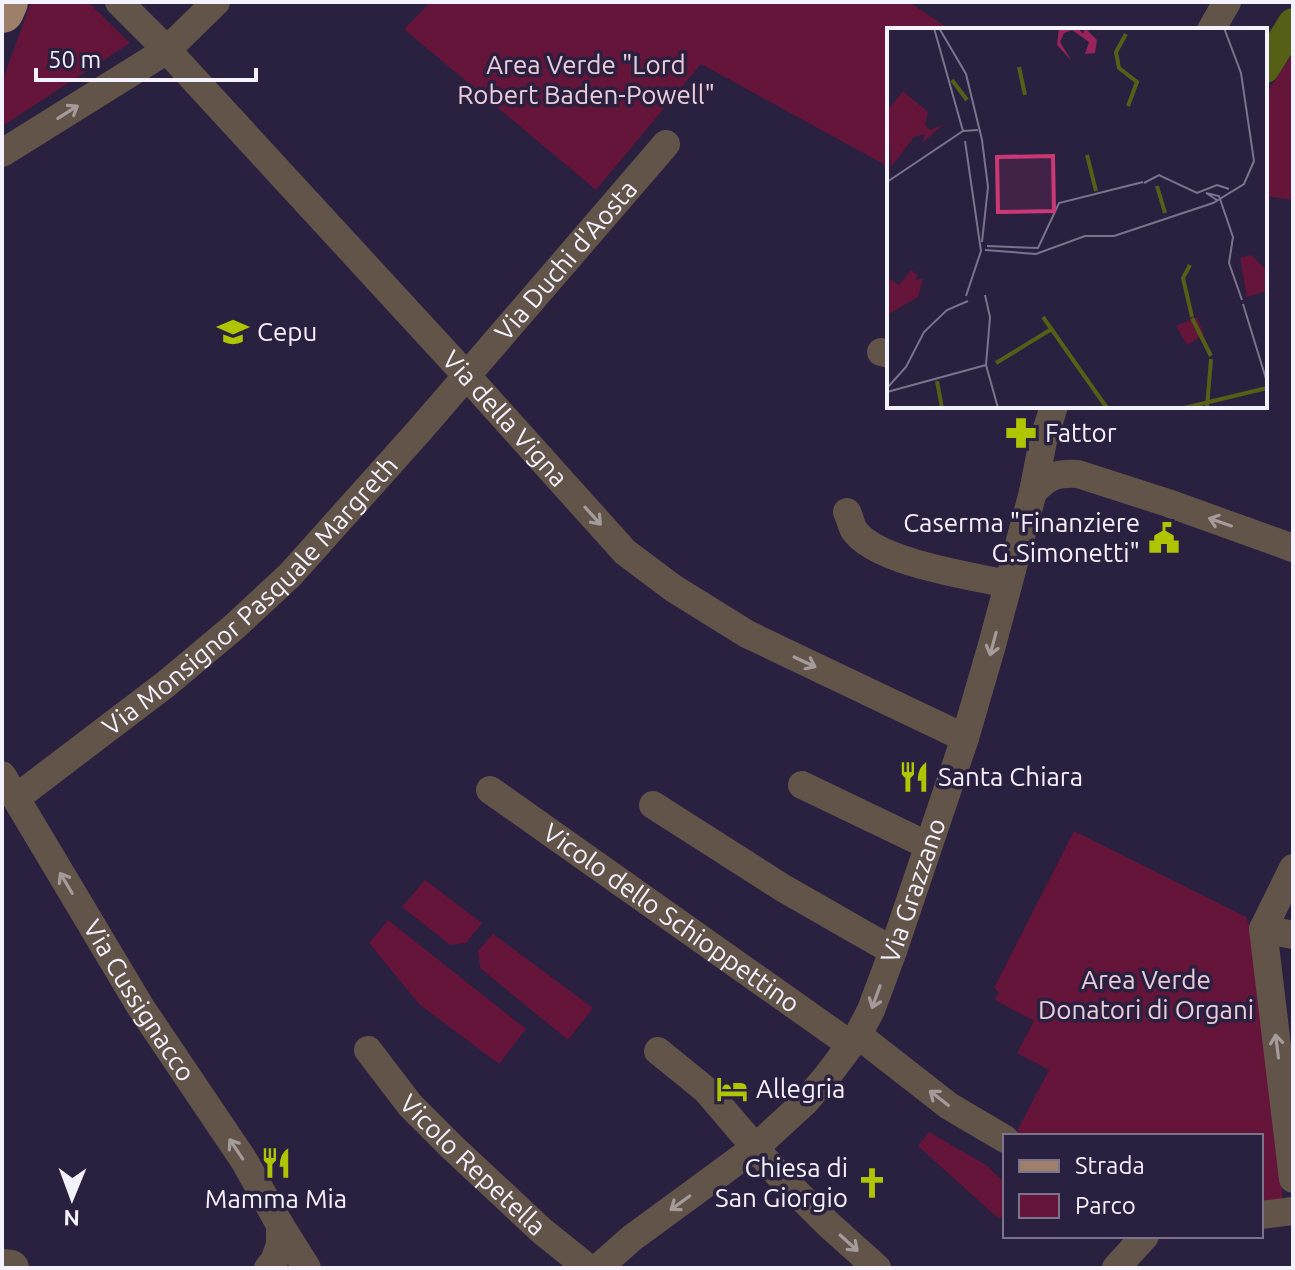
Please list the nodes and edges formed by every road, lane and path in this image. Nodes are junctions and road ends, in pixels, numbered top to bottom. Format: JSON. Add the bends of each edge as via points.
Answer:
{"nodes":[{"id":1,"x":6,"y":2,"type":"edge"},
{"id":2,"x":119,"y":2,"type":"edge"},
{"id":3,"x":216,"y":2,"type":"edge"},
{"id":4,"x":1227,"y":2,"type":"edge"},
{"id":5,"x":2,"y":11,"type":"edge"},
{"id":6,"x":1212,"y":28,"type":"edge"},
{"id":7,"x":167,"y":50,"type":"junction"},
{"id":8,"x":666,"y":144,"type":"dead end"},
{"id":9,"x":2,"y":153,"type":"edge"},
{"id":10,"x":466,"y":375,"type":"junction"},
{"id":11,"x":1053,"y":408,"type":"edge"},
{"id":12,"x":1033,"y":492,"type":"junction"},
{"id":13,"x":847,"y":512,"type":"dead end"},
{"id":14,"x":1293,"y":548,"type":"edge"},
{"id":15,"x":1008,"y":584,"type":"junction"},
{"id":16,"x":965,"y":738,"type":"junction"},
{"id":17,"x":802,"y":785,"type":"dead end"},
{"id":18,"x":9,"y":786,"type":"edge"},
{"id":19,"x":490,"y":790,"type":"dead end"},
{"id":20,"x":653,"y":805,"type":"dead end"},
{"id":21,"x":927,"y":845,"type":"junction"},
{"id":22,"x":1293,"y":868,"type":"edge"},
{"id":23,"x":1263,"y":929,"type":"junction"},
{"id":24,"x":1293,"y":935,"type":"edge"},
{"id":25,"x":893,"y":951,"type":"junction"},
{"id":26,"x":854,"y":1040,"type":"junction"},
{"id":27,"x":368,"y":1050,"type":"dead end"},
{"id":28,"x":658,"y":1051,"type":"dead end"},
{"id":29,"x":1003,"y":1138,"type":"edge"},
{"id":30,"x":756,"y":1147,"type":"junction"},
{"id":31,"x":1293,"y":1179,"type":"edge"},
{"id":32,"x":1293,"y":1211,"type":"edge"},
{"id":33,"x":1263,"y":1215,"type":"edge"},
{"id":34,"x":280,"y":1225,"type":"junction"},
{"id":35,"x":1135,"y":1239,"type":"edge"},
{"id":36,"x":2,"y":1267,"type":"edge"},
{"id":37,"x":11,"y":1268,"type":"edge"},
{"id":38,"x":268,"y":1268,"type":"edge"},
{"id":39,"x":307,"y":1268,"type":"edge"},
{"id":40,"x":588,"y":1268,"type":"edge"},
{"id":41,"x":598,"y":1268,"type":"edge"},
{"id":42,"x":877,"y":1268,"type":"edge"},
{"id":43,"x":1116,"y":1268,"type":"edge"}],
"edges":[{"from":1,"to":5,"type":"main road"},
{"from":2,"to":7,"type":"street","name":"Via della Vigna"},
{"from":3,"to":7,"type":"street"},
{"from":4,"to":6,"type":"street"},
{"from":9,"to":7,"type":"street","one_way":true},
{"from":7,"to":10,"type":"street","name":"Via della Vigna"},
{"from":8,"to":10,"type":"street","name":"Via Duchi d'Aosta"},
{"from":10,"to":16,"type":"street","name":"Via della Vigna","one_way":true,"via":[[625,552],[673,588],[747,634]]},
{"from":10,"to":18,"type":"street","name":"Via Monsignor Pasquale Margreth","via":[[279,585],[234,627],[166,684]]},
{"from":11,"to":12,"type":"street","name":"Via Grazzano"},
{"from":14,"to":12,"type":"street","one_way":true,"via":[[1078,474],[1055,476]]},
{"from":12,"to":15,"type":"street","name":"Via Grazzano"},
{"from":13,"to":15,"type":"street","via":[[855,531],[874,547],[910,562]]},
{"from":15,"to":16,"type":"street","name":"Via Grazzano","one_way":true},
{"from":16,"to":21,"type":"street","name":"Via Grazzano"},
{"from":17,"to":21,"type":"street"},
{"from":34,"to":18,"type":"street","name":"Via Cussignacco","one_way":true,"via":[[245,1162],[140,1006]]},
{"from":19,"to":26,"type":"street","name":"Vicolo dello Schioppettino"},
{"from":20,"to":25,"type":"street"},
{"from":21,"to":25,"type":"street","name":"Via Grazzano"},
{"from":22,"to":23,"type":"street"},
{"from":23,"to":24,"type":"street"},
{"from":31,"to":23,"type":"street","one_way":true},
{"from":25,"to":26,"type":"street","name":"Via Grazzano","one_way":true},
{"from":29,"to":26,"type":"street","name":"Vicolo dello Schioppettino","one_way":true},
{"from":26,"to":30,"type":"street","name":"Via Grazzano","via":[[805,1102]]},
{"from":27,"to":40,"type":"street","name":"Vicolo Repetella","via":[[410,1105],[452,1147]]},
{"from":28,"to":30,"type":"street","via":[[706,1090]]},
{"from":30,"to":41,"type":"street","name":"Via Grazzano","one_way":true},
{"from":30,"to":42,"type":"street","one_way":true},
{"from":32,"to":33,"type":"street"},
{"from":34,"to":38,"type":"street","via":[[278,1253]]},
{"from":34,"to":39,"type":"street","name":"Via Cussignacco"},
{"from":35,"to":43,"type":"street"},
{"from":36,"to":37,"type":"street"}]}
